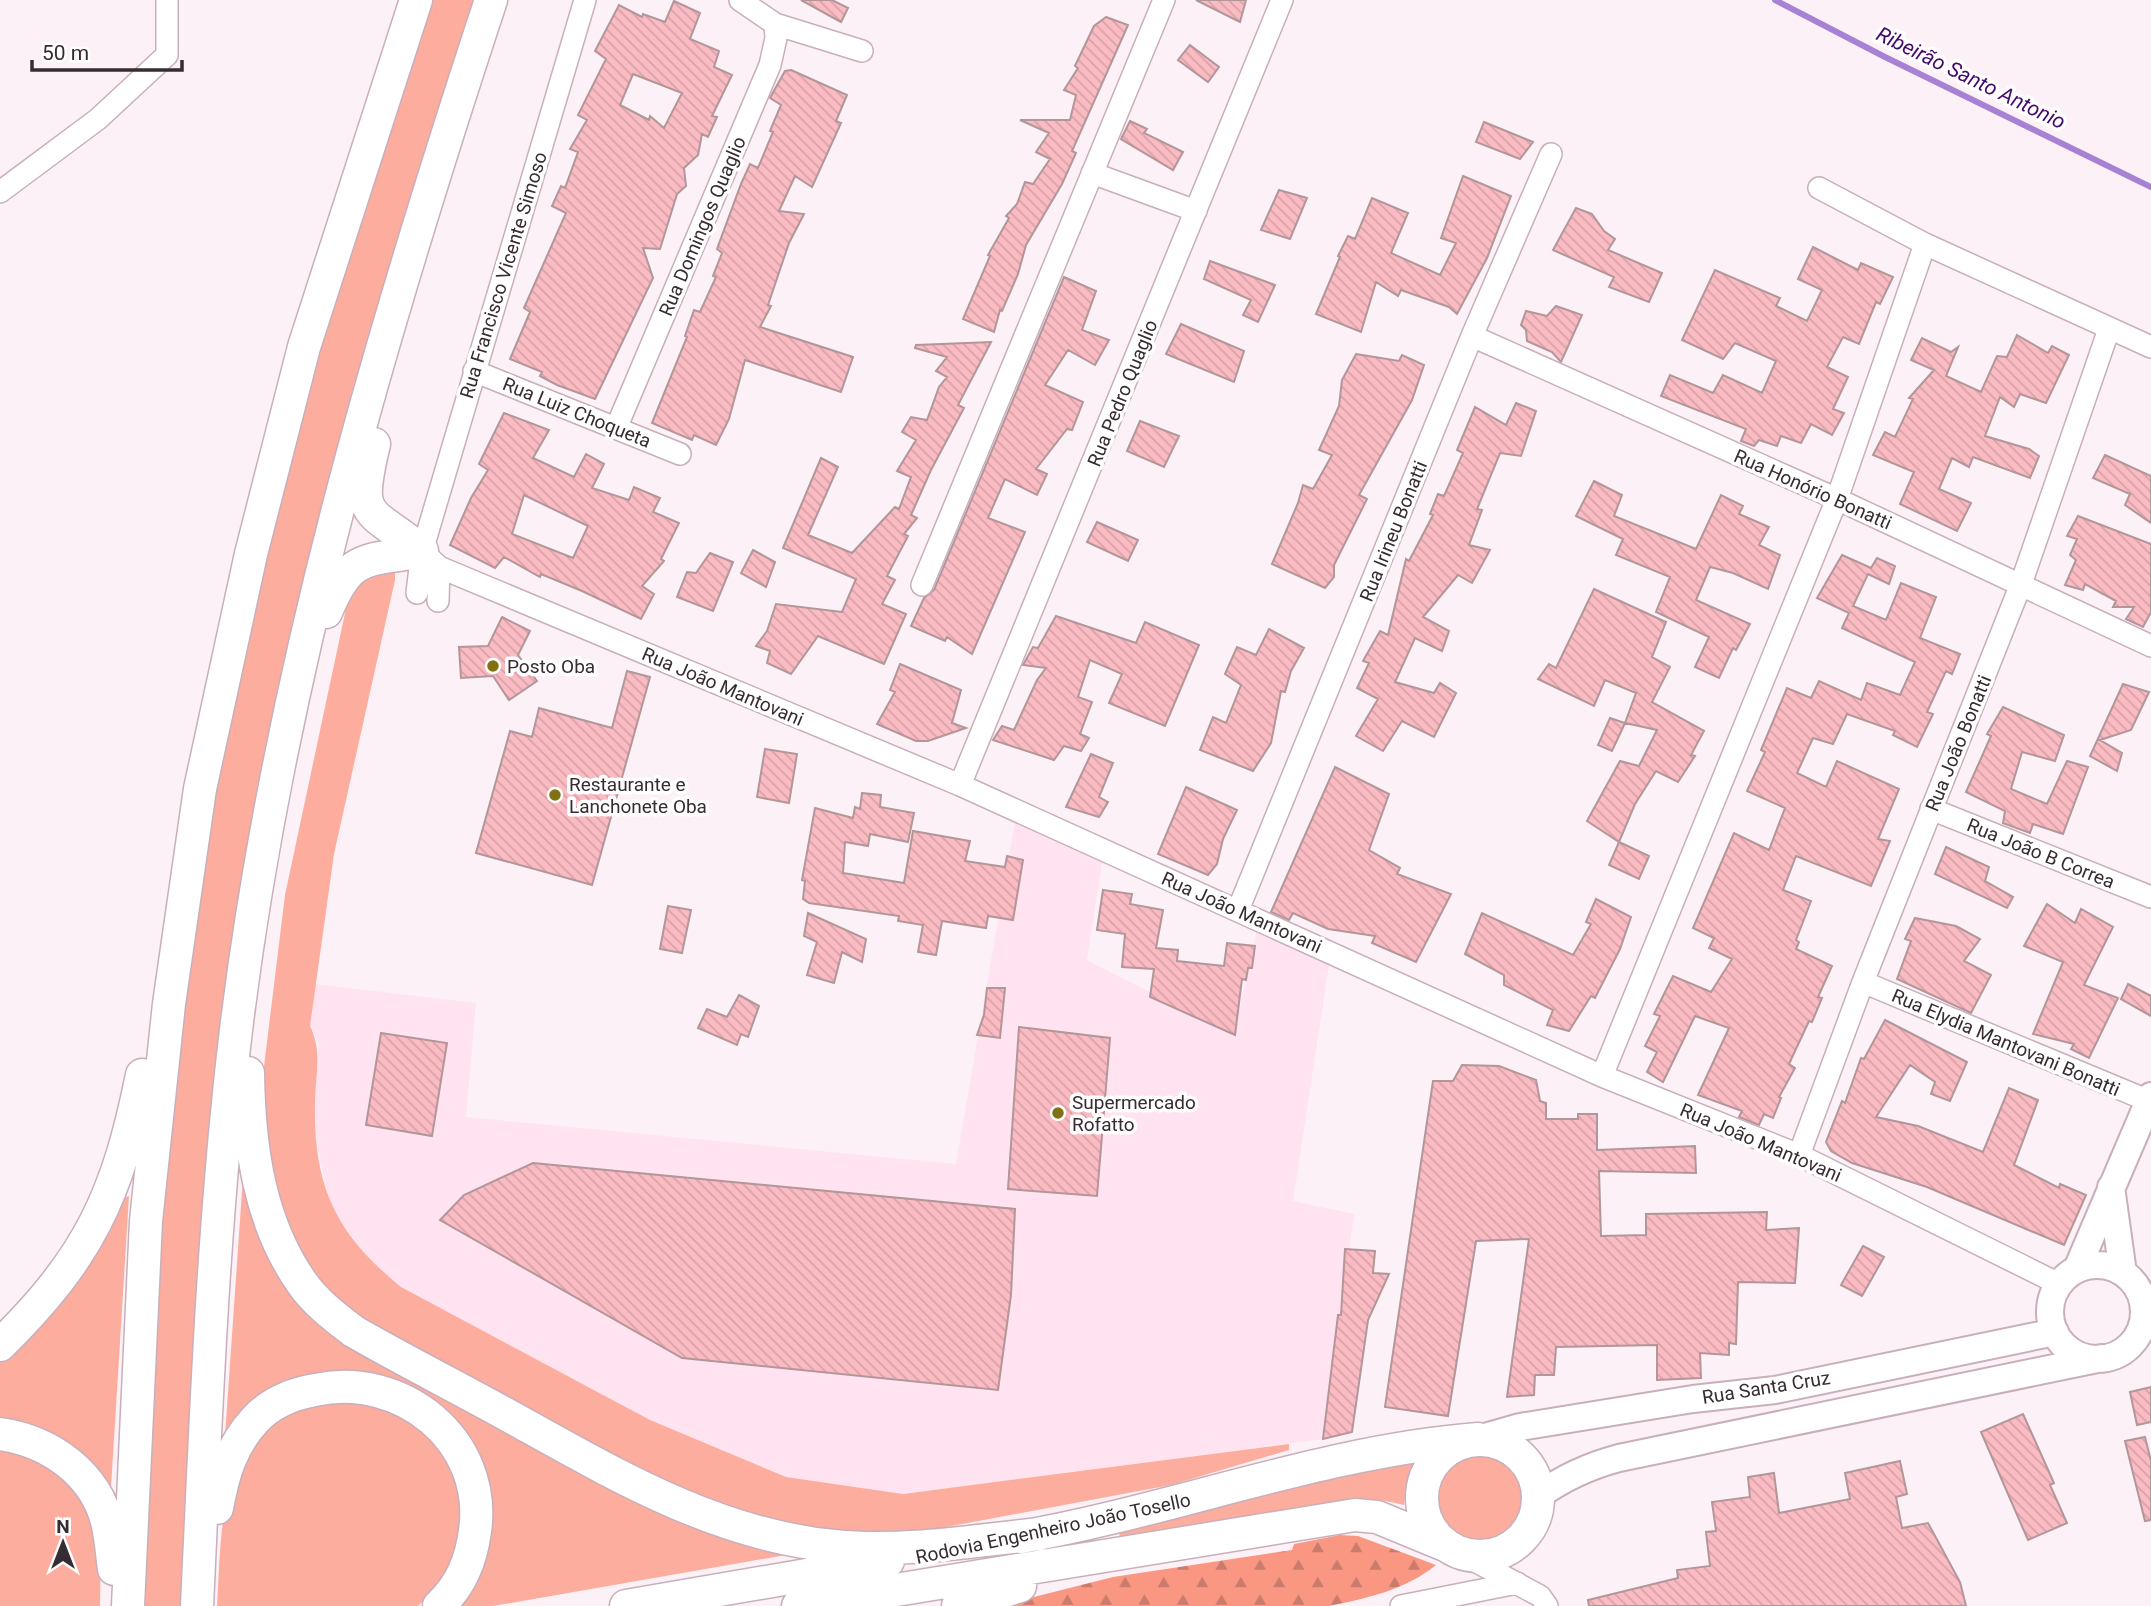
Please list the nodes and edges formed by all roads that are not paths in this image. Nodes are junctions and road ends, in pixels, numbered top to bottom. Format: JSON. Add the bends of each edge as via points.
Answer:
{"nodes":[{"id":1,"x":167,"y":0,"type":"edge"},
{"id":2,"x":416,"y":0,"type":"edge"},
{"id":3,"x":491,"y":0,"type":"edge"},
{"id":4,"x":585,"y":0,"type":"edge"},
{"id":5,"x":740,"y":0,"type":"edge"},
{"id":6,"x":1164,"y":0,"type":"edge"},
{"id":7,"x":1282,"y":0,"type":"edge"},
{"id":8,"x":775,"y":24,"type":"junction"},
{"id":9,"x":862,"y":51,"type":"dead end"},
{"id":10,"x":1550,"y":153,"type":"dead end"},
{"id":11,"x":1092,"y":173,"type":"junction"},
{"id":12,"x":1819,"y":188,"type":"dead end"},
{"id":13,"x":0,"y":192,"type":"edge"},
{"id":14,"x":1196,"y":211,"type":"junction"},
{"id":15,"x":1925,"y":244,"type":"junction"},
{"id":16,"x":2109,"y":329,"type":"junction"},
{"id":17,"x":386,"y":333,"type":"junction"},
{"id":18,"x":1472,"y":336,"type":"junction"},
{"id":19,"x":2151,"y":347,"type":"edge"},
{"id":20,"x":474,"y":371,"type":"junction"},
{"id":21,"x":617,"y":426,"type":"junction"},
{"id":22,"x":681,"y":454,"type":"dead end"},
{"id":23,"x":1837,"y":499,"type":"junction"},
{"id":24,"x":430,"y":559,"type":"junction"},
{"id":25,"x":2021,"y":584,"type":"junction"},
{"id":26,"x":922,"y":585,"type":"dead end"},
{"id":27,"x":417,"y":593,"type":"dead end"},
{"id":28,"x":438,"y":601,"type":"dead end"},
{"id":29,"x":2151,"y":646,"type":"edge"},
{"id":30,"x":302,"y":668,"type":"junction"},
{"id":31,"x":960,"y":785,"type":"junction"},
{"id":32,"x":200,"y":789,"type":"junction"},
{"id":33,"x":1931,"y":809,"type":"junction"},
{"id":34,"x":257,"y":897,"type":"junction"},
{"id":35,"x":2151,"y":897,"type":"edge"},
{"id":36,"x":1238,"y":910,"type":"junction"},
{"id":37,"x":1863,"y":982,"type":"junction"},
{"id":38,"x":1602,"y":1076,"type":"junction"},
{"id":39,"x":2150,"y":1099,"type":"edge"},
{"id":40,"x":1799,"y":1155,"type":"junction"},
{"id":41,"x":2111,"y":1186,"type":"junction"},
{"id":42,"x":2123,"y":1273,"type":"junction"},
{"id":43,"x":2068,"y":1277,"type":"junction"},
{"id":44,"x":2148,"y":1314,"type":"edge"},
{"id":45,"x":2055,"y":1332,"type":"junction"},
{"id":46,"x":0,"y":1345,"type":"edge"},
{"id":47,"x":2102,"y":1358,"type":"junction"},
{"id":48,"x":1914,"y":1361,"type":"junction"},
{"id":49,"x":1922,"y":1397,"type":"junction"},
{"id":50,"x":0,"y":1434,"type":"edge"},
{"id":51,"x":1478,"y":1439,"type":"junction"},
{"id":52,"x":1538,"y":1496,"type":"junction"},
{"id":53,"x":1255,"y":1531,"type":"junction"},
{"id":54,"x":1040,"y":1534,"type":"junction"},
{"id":55,"x":1454,"y":1549,"type":"junction"},
{"id":56,"x":1517,"y":1583,"type":"junction"},
{"id":57,"x":119,"y":1606,"type":"edge"},
{"id":58,"x":128,"y":1606,"type":"edge"},
{"id":59,"x":199,"y":1606,"type":"edge"},
{"id":60,"x":439,"y":1606,"type":"edge"},
{"id":61,"x":625,"y":1606,"type":"edge"},
{"id":62,"x":798,"y":1606,"type":"edge"},
{"id":63,"x":958,"y":1606,"type":"edge"},
{"id":64,"x":1401,"y":1606,"type":"edge"},
{"id":65,"x":1547,"y":1606,"type":"edge"}],
"edges":[{"from":1,"to":13,"type":"street","via":[[167,55],[98,120]]},
{"from":2,"to":32,"type":"highway","via":[[304,346],[251,554]]},
{"from":3,"to":17,"type":"highway"},
{"from":4,"to":20,"type":"street","name":"Rua Francisco Vicente Simoso"},
{"from":5,"to":8,"type":"street"},
{"from":6,"to":11,"type":"street"},
{"from":7,"to":14,"type":"street","name":"Rua Pedro Quaglio"},
{"from":8,"to":9,"type":"street"},
{"from":8,"to":21,"type":"street","name":"Rua Domingos Quaglio","via":[[770,65]]},
{"from":10,"to":18,"type":"street","name":"Rua Irineu Bonatti"},
{"from":11,"to":14,"type":"street"},
{"from":11,"to":26,"type":"street"},
{"from":12,"to":15,"type":"street"},
{"from":14,"to":31,"type":"street","name":"Rua Pedro Quaglio"},
{"from":15,"to":16,"type":"street"},
{"from":15,"to":23,"type":"street"},
{"from":16,"to":19,"type":"street"},
{"from":16,"to":25,"type":"street","name":"Rua João Bonatti"},
{"from":17,"to":24,"type":"highway","via":[[380,422],[365,481],[366,500],[377,520]]},
{"from":17,"to":30,"type":"highway","via":[[339,497]]},
{"from":18,"to":23,"type":"street","name":"Rua Honório Bonatti"},
{"from":18,"to":36,"type":"street","name":"Rua Irineu Bonatti"},
{"from":20,"to":21,"type":"street","name":"Rua Luiz Choqueta"},
{"from":20,"to":24,"type":"street","name":"Rua Francisco Vicente Simoso"},
{"from":21,"to":22,"type":"street","name":"Rua Luiz Choqueta"},
{"from":23,"to":25,"type":"street","name":"Rua Honório Bonatti"},
{"from":23,"to":38,"type":"street"},
{"from":24,"to":27,"type":"street"},
{"from":24,"to":28,"type":"street"},
{"from":24,"to":30,"type":"highway","via":[[379,556],[347,573]]},
{"from":24,"to":31,"type":"street","name":"Rua João Mantovani"},
{"from":25,"to":29,"type":"street","name":"Rua Honório Bonatti"},
{"from":25,"to":33,"type":"street","name":"Rua João Bonatti"},
{"from":30,"to":34,"type":"highway"},
{"from":31,"to":36,"type":"street","name":"Rua João Mantovani"},
{"from":32,"to":46,"type":"highway","via":[[123,1158],[88,1238],[57,1283]]},
{"from":32,"to":58,"type":"highway","via":[[169,1004],[146,1221]]},
{"from":33,"to":35,"type":"street","name":"Rua João B Correa"},
{"from":33,"to":37,"type":"street","name":"Rua João Bonatti"},
{"from":34,"to":54,"type":"highway","via":[[248,1054],[254,1161],[262,1196],[286,1256],[302,1284],[334,1315],[381,1347],[609,1472],[738,1525],[833,1546],[860,1547]]},
{"from":34,"to":59,"type":"highway","via":[[226,1129],[208,1380]]},
{"from":36,"to":38,"type":"street","name":"Rua João Mantovani"},
{"from":37,"to":39,"type":"street","name":"Rua Elydia Mantovani Bonatti"},
{"from":37,"to":40,"type":"street","name":"Rua João Bonatti"},
{"from":38,"to":40,"type":"street","name":"Rua João Mantovani"},
{"from":39,"to":41,"type":"main road"},
{"from":40,"to":43,"type":"street","name":"Rua João Mantovani"},
{"from":41,"to":42,"type":"main road"},
{"from":41,"to":43,"type":"main road"},
{"from":42,"to":43,"type":"main road","via":[[2092,1265]]},
{"from":42,"to":44,"type":"main road","via":[[2138,1289]]},
{"from":43,"to":45,"type":"main road","via":[[2050,1307]]},
{"from":44,"to":47,"type":"main road","via":[[2137,1337],[2115,1355]]},
{"from":45,"to":47,"type":"main road","via":[[2074,1352]]},
{"from":45,"to":48,"type":"main road","name":"Rua Santa Cruz"},
{"from":47,"to":49,"type":"main road","name":"Rua Santa Cruz"},
{"from":48,"to":49,"type":"main road"},
{"from":48,"to":51,"type":"main road","name":"Rua Santa Cruz","via":[[1775,1390],[1520,1427]]},
{"from":49,"to":52,"type":"main road","name":"Rua Santa Cruz","via":[[1619,1458],[1592,1465]]},
{"from":50,"to":57,"type":"highway","via":[[43,1445],[65,1459],[97,1497],[108,1524]]},
{"from":51,"to":52,"type":"highway","name":"Rodovia Engenheiro João Tosello","via":[[1513,1449],[1535,1478]]},
{"from":51,"to":54,"type":"highway","name":"Rodovia Engenheiro João Tosello","via":[[1392,1448]]},
{"from":51,"to":55,"type":"highway","via":[[1445,1450],[1426,1474],[1421,1489],[1423,1512],[1433,1533]]},
{"from":52,"to":55,"type":"highway","name":"Rodovia Engenheiro João Tosello","via":[[1528,1531],[1515,1544],[1480,1556]]},
{"from":53,"to":55,"type":"highway","name":"Rodovia Engenheiro João Tosello","via":[[1355,1515],[1377,1517]]},
{"from":53,"to":62,"type":"highway","name":"Rodovia Engenheiro João Tosello"},
{"from":53,"to":63,"type":"highway","via":[[1005,1589]]},
{"from":54,"to":61,"type":"highway","name":"Rodovia Engenheiro João Tosello"},
{"from":55,"to":56,"type":"street"},
{"from":56,"to":64,"type":"street"},
{"from":56,"to":65,"type":"street","via":[[1540,1596]]},
{"from":59,"to":60,"type":"highway","via":[[225,1469],[239,1442],[275,1403],[327,1387],[356,1386],[385,1392],[425,1413],[453,1440],[466,1463],[475,1492],[472,1553],[461,1580]]}]}
